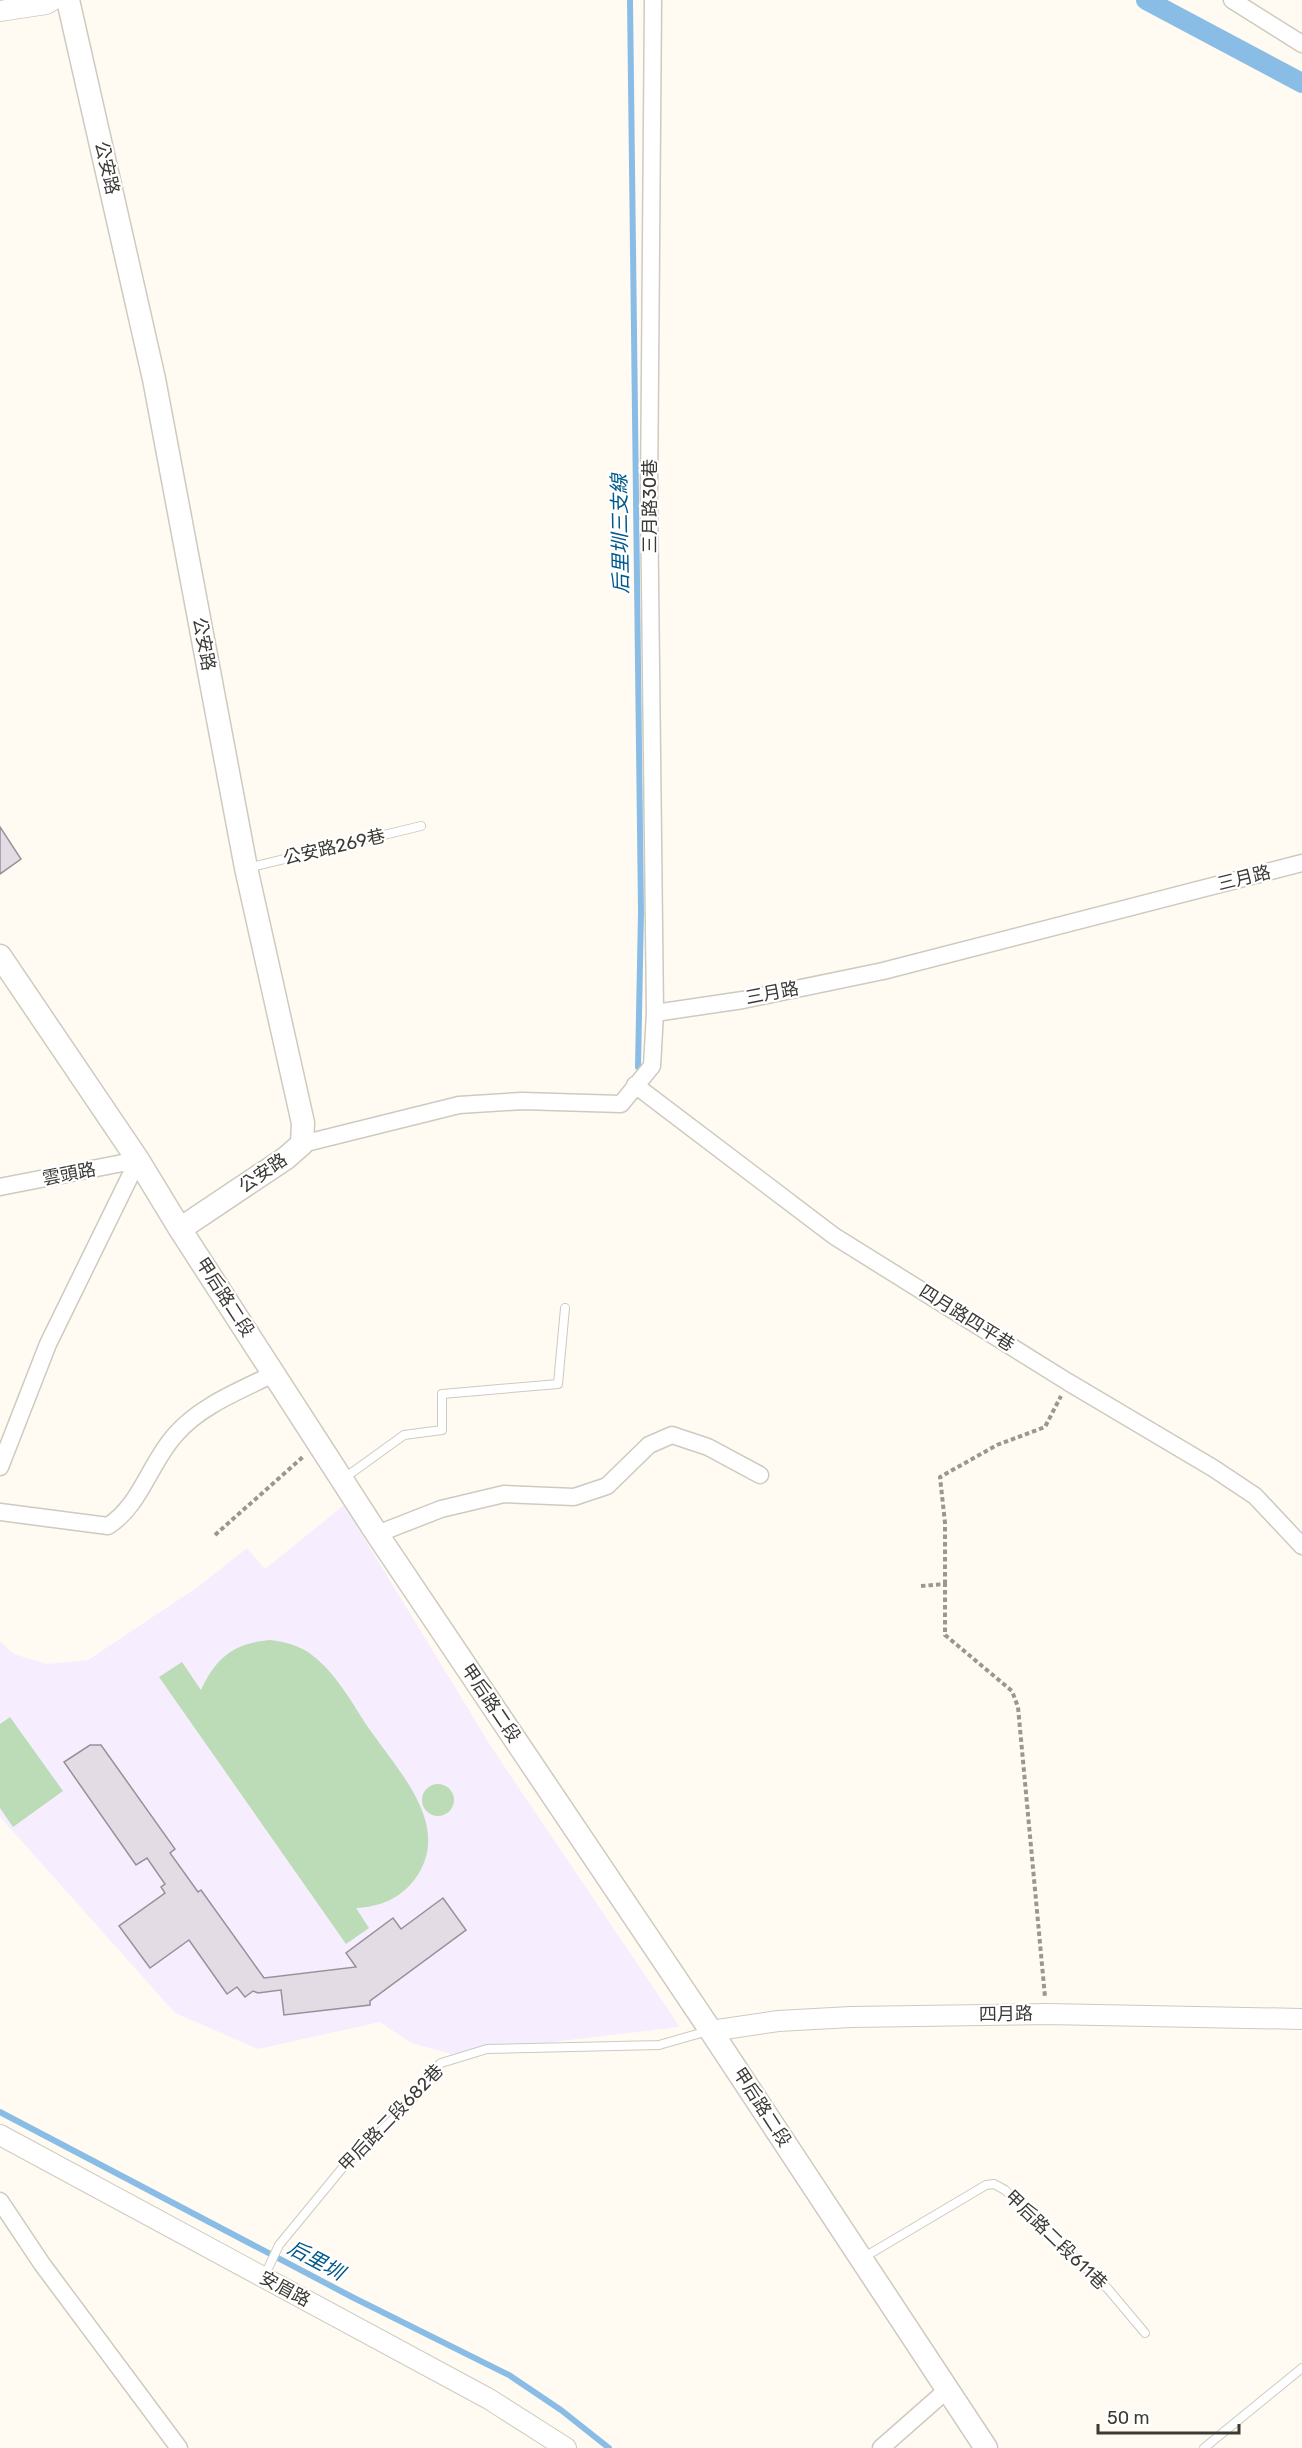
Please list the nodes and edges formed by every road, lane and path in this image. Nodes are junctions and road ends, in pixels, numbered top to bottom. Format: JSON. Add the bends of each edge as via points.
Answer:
{"nodes":[{"id":1,"x":53,"y":0,"type":"edge"},
{"id":2,"x":68,"y":0,"type":"edge"},
{"id":3,"x":654,"y":0,"type":"edge"},
{"id":4,"x":1232,"y":0,"type":"edge"},
{"id":5,"x":0,"y":11,"type":"edge"},
{"id":6,"x":1302,"y":44,"type":"edge"},
{"id":7,"x":421,"y":826,"type":"dead end"},
{"id":8,"x":1302,"y":863,"type":"edge"},
{"id":9,"x":246,"y":868,"type":"junction"},
{"id":10,"x":0,"y":956,"type":"edge"},
{"id":11,"x":655,"y":1013,"type":"junction"},
{"id":12,"x":634,"y":1085,"type":"junction"},
{"id":13,"x":302,"y":1144,"type":"junction"},
{"id":14,"x":138,"y":1160,"type":"junction"},
{"id":15,"x":0,"y":1187,"type":"edge"},
{"id":16,"x":180,"y":1229,"type":"junction"},
{"id":17,"x":565,"y":1308,"type":"dead end"},
{"id":18,"x":275,"y":1373,"type":"junction"},
{"id":19,"x":1068,"y":1382,"type":"junction"},
{"id":20,"x":318,"y":1443,"type":"junction"},
{"id":21,"x":0,"y":1467,"type":"edge"},
{"id":22,"x":760,"y":1475,"type":"dead end"},
{"id":23,"x":343,"y":1480,"type":"junction"},
{"id":24,"x":0,"y":1512,"type":"edge"},
{"id":25,"x":377,"y":1533,"type":"junction"},
{"id":26,"x":215,"y":1535,"type":"dead end"},
{"id":27,"x":1302,"y":1546,"type":"edge"},
{"id":28,"x":945,"y":1584,"type":"junction"},
{"id":29,"x":921,"y":1586,"type":"dead end"},
{"id":30,"x":1047,"y":2014,"type":"junction"},
{"id":31,"x":1302,"y":2019,"type":"edge"},
{"id":32,"x":711,"y":2031,"type":"junction"},
{"id":33,"x":0,"y":2135,"type":"edge"},
{"id":34,"x":0,"y":2201,"type":"edge"},
{"id":35,"x":861,"y":2259,"type":"junction"},
{"id":36,"x":264,"y":2278,"type":"junction"},
{"id":37,"x":1145,"y":2333,"type":"dead end"},
{"id":38,"x":1302,"y":2368,"type":"edge"},
{"id":39,"x":948,"y":2389,"type":"junction"},
{"id":40,"x":179,"y":2448,"type":"edge"},
{"id":41,"x":566,"y":2448,"type":"edge"},
{"id":42,"x":881,"y":2448,"type":"edge"},
{"id":43,"x":986,"y":2448,"type":"edge"},
{"id":44,"x":1204,"y":2448,"type":"edge"}],
"edges":[{"from":1,"to":5,"type":"street"},
{"from":2,"to":9,"type":"main road","name":"公安路","via":[[154,379]]},
{"from":3,"to":11,"type":"street","name":"三月路30巷","via":[[649,495]]},
{"from":4,"to":6,"type":"street"},
{"from":7,"to":9,"type":"lane","name":"公安路269巷"},
{"from":8,"to":11,"type":"street","name":"三月路","via":[[882,971],[743,1000]]},
{"from":9,"to":13,"type":"main road","name":"公安路","via":[[303,1123]]},
{"from":10,"to":14,"type":"main road","name":"甲后路二段"},
{"from":11,"to":12,"type":"street","via":[[652,1066]]},
{"from":12,"to":13,"type":"street","via":[[621,1104],[522,1101],[459,1105]]},
{"from":12,"to":19,"type":"street","name":"四月路四平巷","via":[[834,1236]]},
{"from":13,"to":16,"type":"main road","name":"公安路"},
{"from":14,"to":15,"type":"street","name":"雲頭路"},
{"from":14,"to":16,"type":"main road","name":"甲后路二段"},
{"from":14,"to":21,"type":"street","via":[[48,1344]]},
{"from":16,"to":18,"type":"main road","name":"甲后路二段"},
{"from":17,"to":23,"type":"lane","via":[[558,1384],[442,1394],[442,1430],[404,1435]]},
{"from":18,"to":20,"type":"main road","name":"甲后路二段"},
{"from":18,"to":24,"type":"street","via":[[204,1410],[176,1434],[122,1517],[108,1526]]},
{"from":19,"to":27,"type":"street","name":"四月路四平巷","via":[[1255,1496]]},
{"from":19,"to":28,"type":"path","via":[[1045,1427],[997,1445],[940,1477]]},
{"from":20,"to":23,"type":"main road","name":"甲后路二段"},
{"from":20,"to":26,"type":"path"},
{"from":22,"to":25,"type":"street","via":[[708,1446],[672,1435],[649,1445],[607,1486],[574,1497],[504,1494],[441,1509]]},
{"from":23,"to":25,"type":"main road","name":"甲后路二段"},
{"from":25,"to":32,"type":"main road","name":"甲后路二段"},
{"from":28,"to":29,"type":"path"},
{"from":28,"to":30,"type":"path","via":[[945,1635],[1012,1691],[1018,1707]]},
{"from":30,"to":31,"type":"street","name":"四月路"},
{"from":30,"to":32,"type":"street","name":"四月路","via":[[851,2017],[778,2021]]},
{"from":32,"to":35,"type":"main road","name":"甲后路二段"},
{"from":32,"to":36,"type":"lane","name":"甲后路二段682巷","via":[[659,2045],[487,2049],[441,2063],[408,2105],[344,2166],[279,2245]]},
{"from":33,"to":36,"type":"street","name":"安眉路"},
{"from":34,"to":40,"type":"street"},
{"from":35,"to":37,"type":"lane","name":"甲后路二段611巷","via":[[986,2185],[994,2184],[1005,2190],[1108,2289]]},
{"from":35,"to":39,"type":"main road","name":"甲后路二段"},
{"from":36,"to":41,"type":"street","name":"安眉路","via":[[489,2398]]},
{"from":38,"to":44,"type":"lane"},
{"from":39,"to":42,"type":"street"},
{"from":39,"to":43,"type":"main road","name":"甲后路二段"}]}
